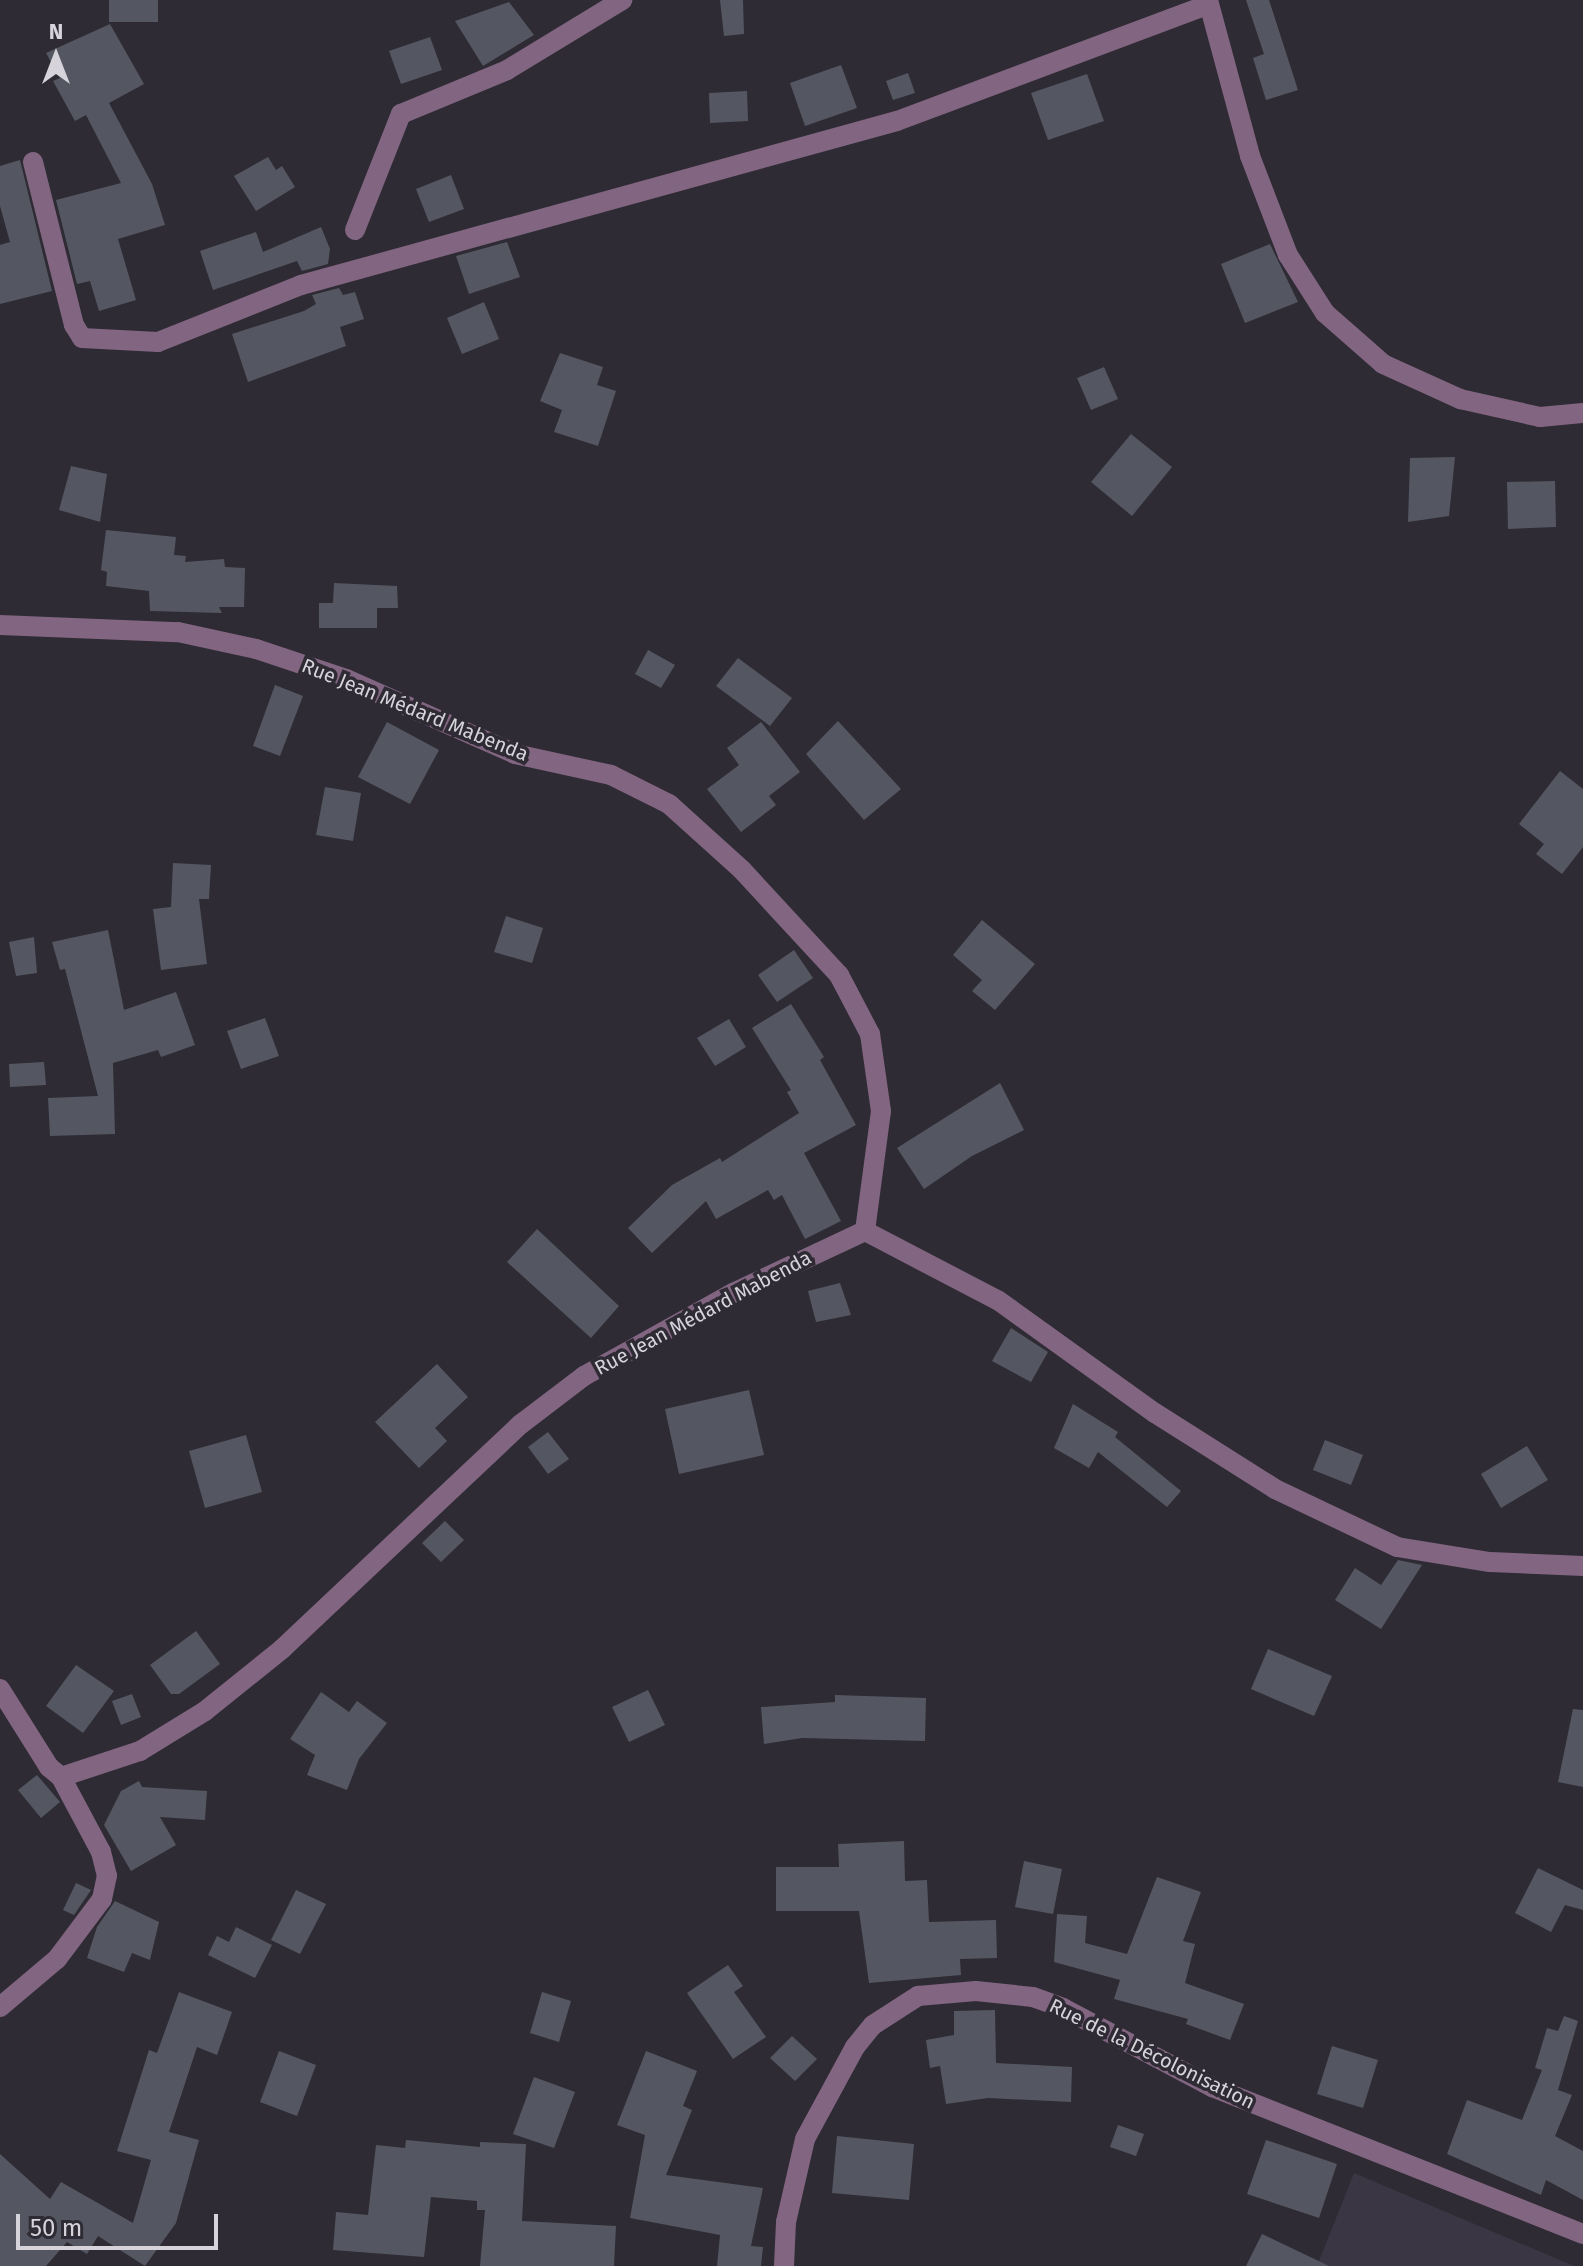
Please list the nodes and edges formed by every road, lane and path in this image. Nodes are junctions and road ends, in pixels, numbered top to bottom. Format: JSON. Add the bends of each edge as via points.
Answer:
{"nodes":[{"id":1,"x":622,"y":0,"type":"edge"},
{"id":2,"x":1208,"y":2,"type":"edge"},
{"id":3,"x":33,"y":162,"type":"dead end"},
{"id":4,"x":355,"y":230,"type":"dead end"},
{"id":5,"x":1583,"y":413,"type":"edge"},
{"id":6,"x":0,"y":625,"type":"edge"},
{"id":7,"x":865,"y":1231,"type":"junction"},
{"id":8,"x":1583,"y":1566,"type":"edge"},
{"id":9,"x":0,"y":1689,"type":"edge"},
{"id":10,"x":61,"y":1777,"type":"junction"},
{"id":11,"x":0,"y":2007,"type":"edge"},
{"id":12,"x":1583,"y":2234,"type":"edge"},
{"id":13,"x":784,"y":2266,"type":"edge"}],
"edges":[{"from":1,"to":4,"type":"street","via":[[507,70],[401,114]]},
{"from":2,"to":3,"type":"street","via":[[897,121],[301,285],[158,342],[82,338],[74,325]]},
{"from":2,"to":5,"type":"street","via":[[1250,156],[1288,255],[1325,313],[1383,364],[1460,399],[1540,417]]},
{"from":6,"to":7,"type":"street","name":"Rue Jean Médard Mabenda","via":[[178,632],[256,649],[346,679],[515,754],[611,775],[669,804],[742,870],[839,975],[870,1034],[881,1111]]},
{"from":7,"to":8,"type":"street","via":[[999,1301],[1155,1413],[1275,1489],[1397,1547],[1490,1562]]},
{"from":7,"to":10,"type":"street","name":"Rue Jean Médard Mabenda","via":[[745,1286],[584,1376],[521,1424],[282,1649],[205,1711],[140,1751]]},
{"from":9,"to":10,"type":"street","via":[[49,1767]]},
{"from":10,"to":11,"type":"street","via":[[101,1852],[107,1876],[102,1899],[57,1959]]},
{"from":12,"to":13,"type":"street","name":"Rue de la Décolonisation","via":[[1212,2087],[1063,2008],[1033,1997],[976,1991],[918,1996],[873,2025],[855,2047],[805,2139],[786,2222]]}]}
